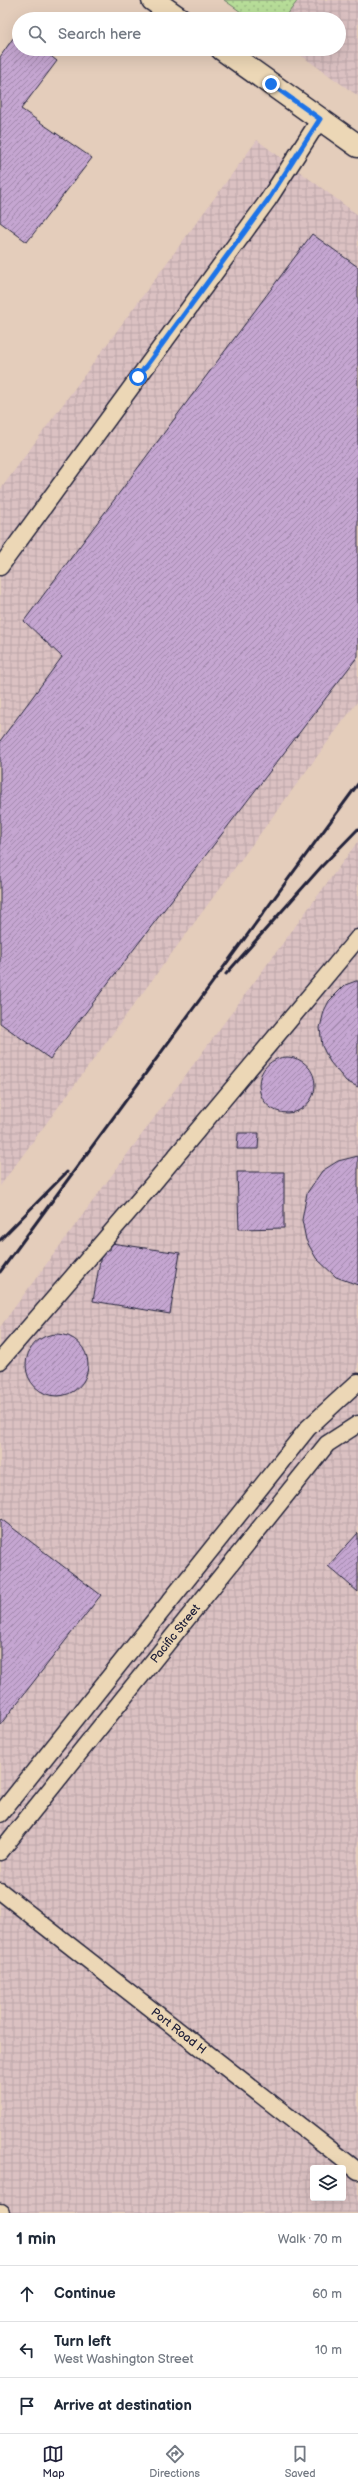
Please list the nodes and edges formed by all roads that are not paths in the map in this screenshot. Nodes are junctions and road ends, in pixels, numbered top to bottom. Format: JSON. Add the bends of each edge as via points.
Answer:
{"nodes":[{"id":1,"x":153,"y":0,"type":"edge"},
{"id":2,"x":170,"y":12,"type":"edge"},
{"id":3,"x":232,"y":56,"type":"edge"},
{"id":4,"x":320,"y":119,"type":"junction"},
{"id":5,"x":358,"y":146,"type":"edge"},
{"id":6,"x":0,"y":567,"type":"edge"},
{"id":7,"x":358,"y":938,"type":"edge"},
{"id":8,"x":0,"y":1361,"type":"edge"},
{"id":9,"x":358,"y":1382,"type":"edge"},
{"id":10,"x":358,"y":1424,"type":"edge"},
{"id":11,"x":0,"y":1814,"type":"edge"},
{"id":12,"x":0,"y":1852,"type":"edge"},
{"id":13,"x":0,"y":1891,"type":"edge"},
{"id":14,"x":358,"y":2171,"type":"edge"}],
"edges":[{"from":1,"to":2,"type":"street"},
{"from":3,"to":4,"type":"street"},
{"from":4,"to":5,"type":"street"},
{"from":4,"to":6,"type":"lane","via":[[268,200]]},
{"from":7,"to":8,"type":"lane","via":[[156,1180]]},
{"from":9,"to":11,"type":"lane","via":[[308,1428]]},
{"from":10,"to":12,"type":"lane","name":"Pacific Street","via":[[327,1444]]},
{"from":13,"to":14,"type":"lane","name":"Port Road H"}]}
